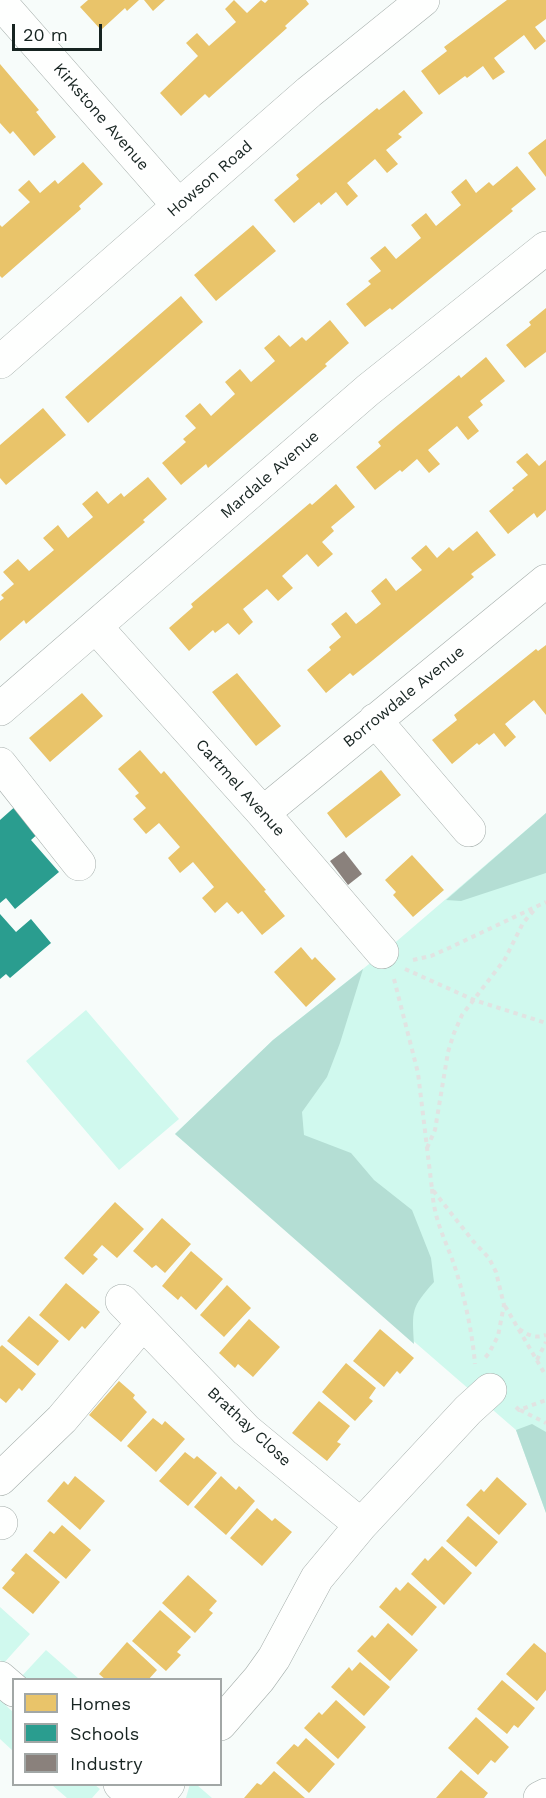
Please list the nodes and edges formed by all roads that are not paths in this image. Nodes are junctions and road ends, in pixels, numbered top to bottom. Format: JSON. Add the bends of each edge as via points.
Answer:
{"nodes":[{"id":1,"x":423,"y":0,"type":"edge"},
{"id":2,"x":9,"y":4,"type":"edge"},
{"id":3,"x":179,"y":206,"type":"junction"},
{"id":4,"x":546,"y":248,"type":"edge"},
{"id":5,"x":0,"y":362,"type":"edge"},
{"id":6,"x":546,"y":581,"type":"edge"},
{"id":7,"x":96,"y":627,"type":"junction"},
{"id":8,"x":0,"y":709,"type":"edge"},
{"id":9,"x":375,"y":720,"type":"junction"},
{"id":10,"x":0,"y":764,"type":"edge"},
{"id":11,"x":263,"y":813,"type":"junction"},
{"id":12,"x":469,"y":830,"type":"dead end"},
{"id":13,"x":79,"y":864,"type":"dead end"},
{"id":14,"x":385,"y":956,"type":"road end"},
{"id":15,"x":475,"y":1407,"type":"dead end"},
{"id":16,"x":0,"y":1479,"type":"edge"},
{"id":17,"x":361,"y":1525,"type":"junction"},
{"id":18,"x":0,"y":1678,"type":"edge"},
{"id":19,"x":12,"y":1688,"type":"edge"},
{"id":20,"x":222,"y":1722,"type":"edge"},
{"id":21,"x":121,"y":1786,"type":"edge"},
{"id":22,"x":167,"y":1786,"type":"edge"},
{"id":23,"x":546,"y":1795,"type":"edge"},
{"id":24,"x":135,"y":1798,"type":"edge"},
{"id":25,"x":156,"y":1798,"type":"edge"},
{"id":26,"x":540,"y":1798,"type":"edge"}],
"edges":[{"from":1,"to":3,"type":"street","name":"Howson Road"},
{"from":2,"to":3,"type":"street","name":"Kirkstone Avenue"},
{"from":3,"to":5,"type":"street","name":"Howson Road"},
{"from":4,"to":7,"type":"street","name":"Mardale Avenue","via":[[368,390]]},
{"from":6,"to":9,"type":"street","name":"Borrowdale Avenue"},
{"from":7,"to":8,"type":"street","name":"Mardale Avenue"},
{"from":7,"to":11,"type":"street","name":"Cartmel Avenue"},
{"from":9,"to":11,"type":"street","name":"Borrowdale Avenue"},
{"from":9,"to":12,"type":"street"},
{"from":10,"to":13,"type":"street"},
{"from":11,"to":14,"type":"street","name":"Cartmel Avenue"},
{"from":15,"to":17,"type":"street"},
{"from":16,"to":17,"type":"street","name":"Brathay Close","via":[[62,1419],[132,1312],[246,1430]]},
{"from":17,"to":20,"type":"street","via":[[317,1578],[274,1658]]},
{"from":18,"to":19,"type":"street"},
{"from":21,"to":24,"type":"street"},
{"from":22,"to":25,"type":"street"},
{"from":23,"to":26,"type":"street"}]}
